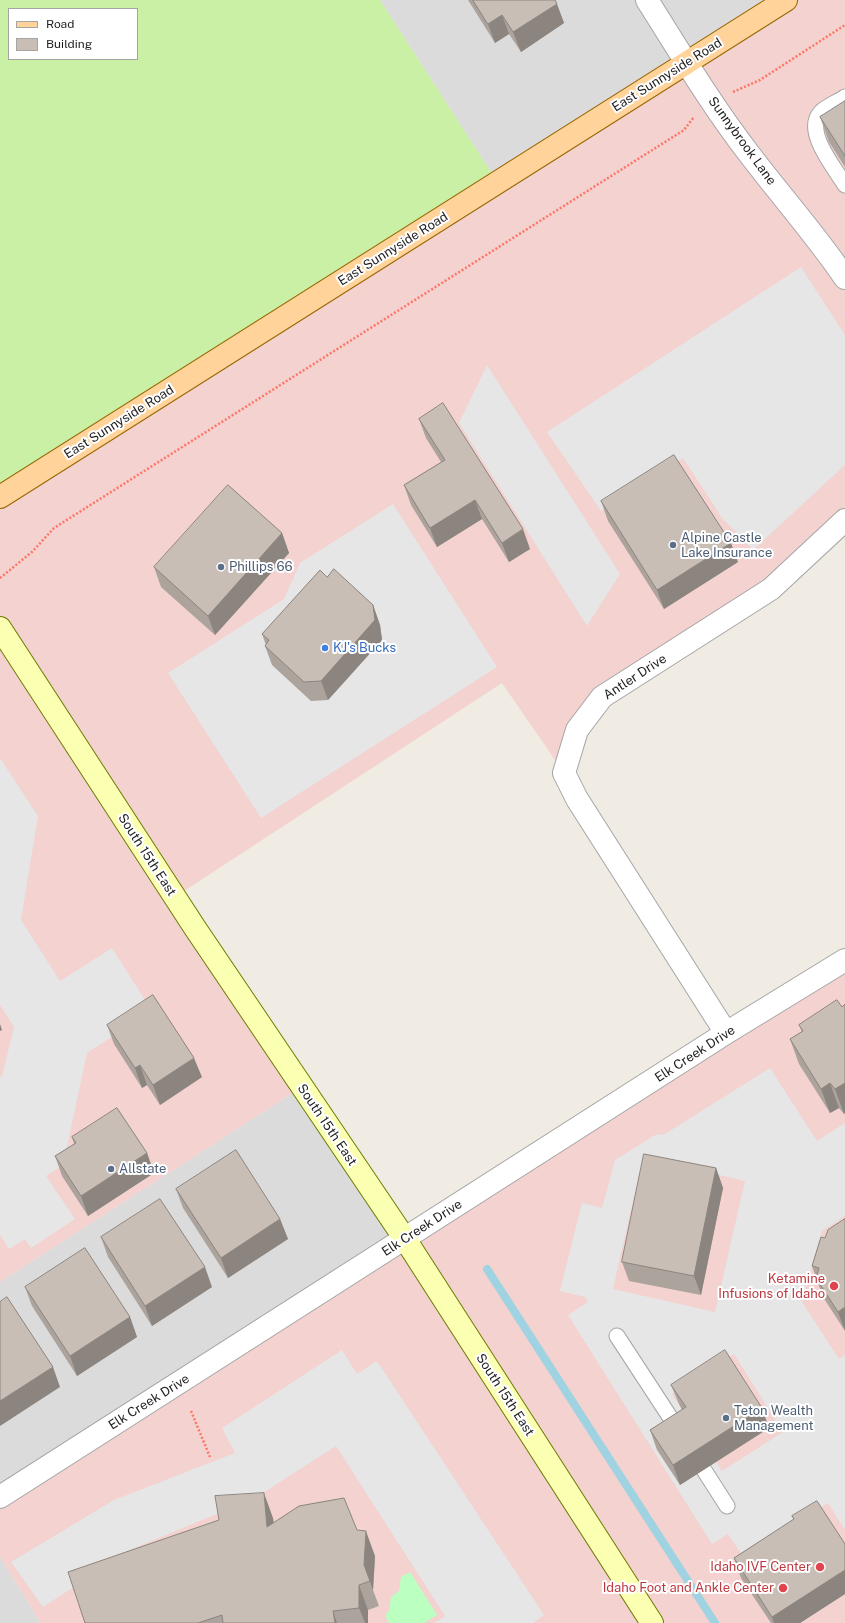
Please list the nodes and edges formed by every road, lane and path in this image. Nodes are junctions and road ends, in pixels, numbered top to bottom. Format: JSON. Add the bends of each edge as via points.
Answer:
{"nodes":[{"id":1,"x":647,"y":0,"type":"edge"},
{"id":2,"x":786,"y":0,"type":"edge"},
{"id":3,"x":845,"y":25,"type":"edge"},
{"id":4,"x":687,"y":63,"type":"junction"},
{"id":5,"x":743,"y":86,"type":"dead end"},
{"id":6,"x":845,"y":97,"type":"edge"},
{"id":7,"x":692,"y":119,"type":"dead end"},
{"id":8,"x":845,"y":185,"type":"edge"},
{"id":9,"x":845,"y":278,"type":"edge"},
{"id":10,"x":0,"y":497,"type":"edge"},
{"id":11,"x":845,"y":520,"type":"edge"},
{"id":12,"x":0,"y":578,"type":"edge"},
{"id":13,"x":0,"y":628,"type":"edge"},
{"id":14,"x":845,"y":960,"type":"edge"},
{"id":15,"x":726,"y":1033,"type":"junction"},
{"id":16,"x":405,"y":1240,"type":"junction"},
{"id":17,"x":617,"y":1336,"type":"dead end"},
{"id":18,"x":191,"y":1412,"type":"dead end"},
{"id":19,"x":681,"y":1434,"type":"edge"},
{"id":20,"x":210,"y":1457,"type":"dead end"},
{"id":21,"x":704,"y":1470,"type":"dead end"},
{"id":22,"x":0,"y":1497,"type":"edge"},
{"id":23,"x":727,"y":1506,"type":"dead end"},
{"id":24,"x":652,"y":1623,"type":"edge"}],
"edges":[{"from":1,"to":4,"type":"street","name":"Sunnybrook Lane"},
{"from":2,"to":4,"type":"main road","name":"East Sunnyside Road"},
{"from":3,"to":5,"type":"path","via":[[760,80]]},
{"from":4,"to":9,"type":"street","name":"Sunnybrook Lane","via":[[749,154],[825,248]]},
{"from":4,"to":10,"type":"main road","name":"East Sunnyside Road"},
{"from":6,"to":8,"type":"lane","via":[[821,113],[815,123],[816,136]]},
{"from":7,"to":12,"type":"path","via":[[684,130],[54,528],[32,552]]},
{"from":11,"to":15,"type":"street","name":"Antler Drive","via":[[771,589],[602,697],[577,730],[564,773],[576,799]]},
{"from":13,"to":16,"type":"main road","name":"South 15th East","via":[[195,928]]},
{"from":14,"to":15,"type":"street","name":"Elk Creek Drive"},
{"from":15,"to":16,"type":"street","name":"Elk Creek Drive"},
{"from":16,"to":22,"type":"street","name":"Elk Creek Drive"},
{"from":16,"to":24,"type":"main road","name":"South 15th East"},
{"from":17,"to":19,"type":"lane"},
{"from":18,"to":20,"type":"path"},
{"from":21,"to":23,"type":"lane"}]}
